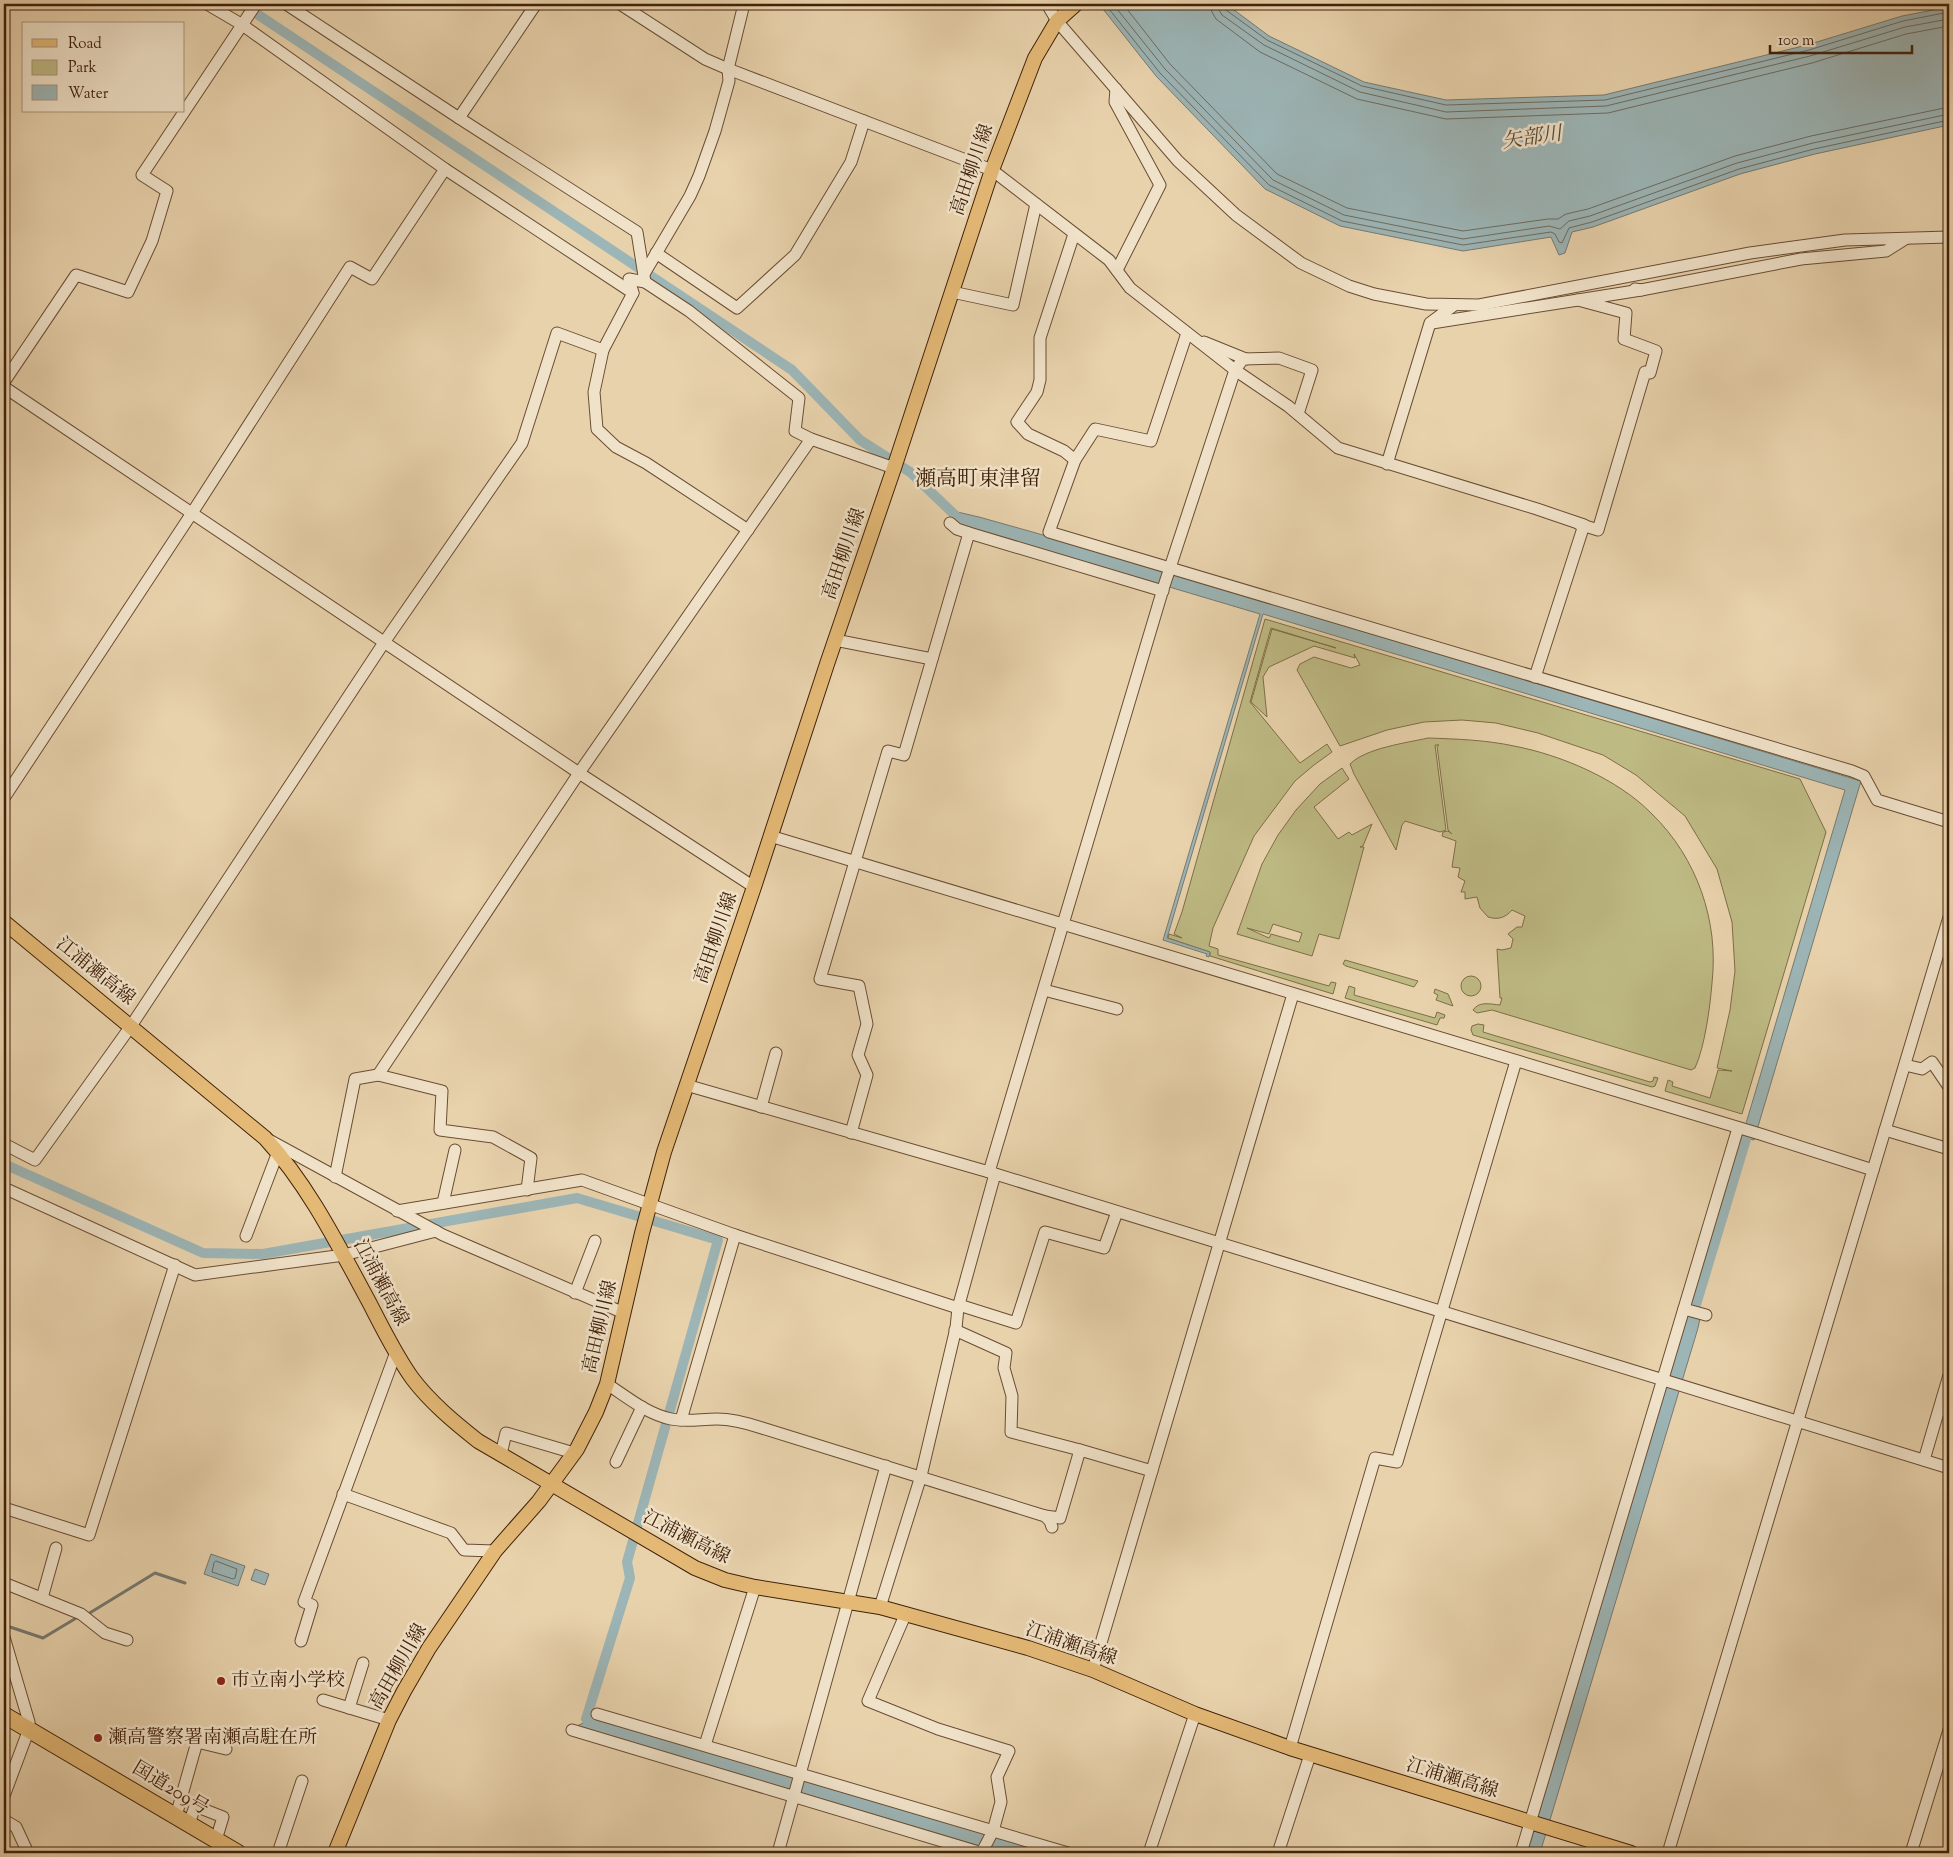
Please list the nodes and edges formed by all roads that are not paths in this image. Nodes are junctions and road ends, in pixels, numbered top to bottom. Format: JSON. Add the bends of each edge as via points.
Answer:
{"nodes":[{"id":1,"x":207,"y":4,"type":"edge"},
{"id":2,"x":256,"y":4,"type":"edge"},
{"id":3,"x":286,"y":4,"type":"edge"},
{"id":4,"x":536,"y":4,"type":"edge"},
{"id":5,"x":620,"y":4,"type":"edge"},
{"id":6,"x":744,"y":4,"type":"edge"},
{"id":7,"x":1046,"y":4,"type":"edge"},
{"id":8,"x":1076,"y":4,"type":"edge"},
{"id":9,"x":1059,"y":19,"type":"junction"},
{"id":10,"x":241,"y":24,"type":"junction"},
{"id":11,"x":728,"y":69,"type":"junction"},
{"id":12,"x":1116,"y":90,"type":"junction"},
{"id":13,"x":185,"y":109,"type":"edge"},
{"id":14,"x":183,"y":112,"type":"edge"},
{"id":15,"x":459,"y":118,"type":"junction"},
{"id":16,"x":864,"y":121,"type":"junction"},
{"id":17,"x":445,"y":169,"type":"junction"},
{"id":18,"x":992,"y":170,"type":"junction"},
{"id":19,"x":1036,"y":204,"type":"junction"},
{"id":20,"x":1074,"y":234,"type":"junction"},
{"id":21,"x":1949,"y":236,"type":"edge"},
{"id":22,"x":1906,"y":238,"type":"junction"},
{"id":23,"x":656,"y":253,"type":"junction"},
{"id":24,"x":1117,"y":270,"type":"junction"},
{"id":25,"x":645,"y":278,"type":"junction"},
{"id":26,"x":1594,"y":283,"type":"junction"},
{"id":27,"x":1641,"y":290,"type":"junction"},
{"id":28,"x":952,"y":292,"type":"junction"},
{"id":29,"x":633,"y":293,"type":"junction"},
{"id":30,"x":1578,"y":300,"type":"junction"},
{"id":31,"x":1453,"y":306,"type":"junction"},
{"id":32,"x":1430,"y":323,"type":"junction"},
{"id":33,"x":1190,"y":335,"type":"junction"},
{"id":34,"x":603,"y":350,"type":"junction"},
{"id":35,"x":1246,"y":359,"type":"junction"},
{"id":36,"x":1235,"y":370,"type":"junction"},
{"id":37,"x":4,"y":382,"type":"edge"},
{"id":38,"x":4,"y":388,"type":"edge"},
{"id":39,"x":1298,"y":414,"type":"junction"},
{"id":40,"x":811,"y":439,"type":"junction"},
{"id":41,"x":1076,"y":460,"type":"junction"},
{"id":42,"x":1387,"y":464,"type":"junction"},
{"id":43,"x":894,"y":468,"type":"junction"},
{"id":44,"x":192,"y":513,"type":"junction"},
{"id":45,"x":950,"y":523,"type":"dead end"},
{"id":46,"x":1579,"y":524,"type":"junction"},
{"id":47,"x":748,"y":530,"type":"junction"},
{"id":48,"x":969,"y":533,"type":"junction"},
{"id":49,"x":1170,"y":568,"type":"junction"},
{"id":50,"x":1163,"y":590,"type":"junction"},
{"id":51,"x":835,"y":640,"type":"junction"},
{"id":52,"x":385,"y":641,"type":"junction"},
{"id":53,"x":932,"y":659,"type":"junction"},
{"id":54,"x":1535,"y":678,"type":"junction"},
{"id":55,"x":579,"y":773,"type":"junction"},
{"id":56,"x":4,"y":798,"type":"edge"},
{"id":57,"x":1949,"y":822,"type":"edge"},
{"id":58,"x":770,"y":836,"type":"junction"},
{"id":59,"x":854,"y":861,"type":"junction"},
{"id":60,"x":754,"y":887,"type":"junction"},
{"id":61,"x":1949,"y":917,"type":"edge"},
{"id":62,"x":4,"y":922,"type":"edge"},
{"id":63,"x":1063,"y":924,"type":"junction"},
{"id":64,"x":1044,"y":990,"type":"junction"},
{"id":65,"x":1293,"y":994,"type":"junction"},
{"id":66,"x":1117,"y":1009,"type":"dead end"},
{"id":67,"x":131,"y":1026,"type":"junction"},
{"id":68,"x":776,"y":1054,"type":"dead end"},
{"id":69,"x":1516,"y":1062,"type":"junction"},
{"id":70,"x":1905,"y":1065,"type":"junction"},
{"id":71,"x":378,"y":1075,"type":"junction"},
{"id":72,"x":686,"y":1085,"type":"junction"},
{"id":73,"x":1949,"y":1086,"type":"edge"},
{"id":74,"x":760,"y":1107,"type":"junction"},
{"id":75,"x":1740,"y":1128,"type":"junction"},
{"id":76,"x":1885,"y":1130,"type":"junction"},
{"id":77,"x":851,"y":1133,"type":"junction"},
{"id":78,"x":265,"y":1138,"type":"junction"},
{"id":79,"x":4,"y":1144,"type":"edge"},
{"id":80,"x":1949,"y":1149,"type":"edge"},
{"id":81,"x":455,"y":1150,"type":"dead end"},
{"id":82,"x":278,"y":1152,"type":"junction"},
{"id":83,"x":1873,"y":1170,"type":"junction"},
{"id":84,"x":992,"y":1173,"type":"junction"},
{"id":85,"x":335,"y":1176,"type":"junction"},
{"id":86,"x":4,"y":1188,"type":"edge"},
{"id":87,"x":527,"y":1190,"type":"junction"},
{"id":88,"x":443,"y":1204,"type":"junction"},
{"id":89,"x":649,"y":1205,"type":"junction"},
{"id":90,"x":1116,"y":1212,"type":"junction"},
{"id":91,"x":401,"y":1213,"type":"junction"},
{"id":92,"x":440,"y":1233,"type":"junction"},
{"id":93,"x":735,"y":1234,"type":"junction"},
{"id":94,"x":246,"y":1236,"type":"dead end"},
{"id":95,"x":595,"y":1241,"type":"dead end"},
{"id":96,"x":1220,"y":1244,"type":"junction"},
{"id":97,"x":342,"y":1252,"type":"junction"},
{"id":98,"x":175,"y":1265,"type":"junction"},
{"id":99,"x":575,"y":1293,"type":"junction"},
{"id":100,"x":959,"y":1306,"type":"junction"},
{"id":101,"x":1442,"y":1312,"type":"junction"},
{"id":102,"x":624,"y":1313,"type":"junction"},
{"id":103,"x":956,"y":1329,"type":"junction"},
{"id":104,"x":396,"y":1352,"type":"junction"},
{"id":105,"x":1949,"y":1375,"type":"edge"},
{"id":106,"x":1665,"y":1380,"type":"junction"},
{"id":107,"x":607,"y":1384,"type":"junction"},
{"id":108,"x":646,"y":1410,"type":"junction"},
{"id":109,"x":684,"y":1420,"type":"junction"},
{"id":110,"x":1799,"y":1420,"type":"junction"},
{"id":111,"x":1080,"y":1450,"type":"junction"},
{"id":112,"x":574,"y":1453,"type":"junction"},
{"id":113,"x":501,"y":1454,"type":"junction"},
{"id":114,"x":1924,"y":1460,"type":"junction"},
{"id":115,"x":616,"y":1462,"type":"dead end"},
{"id":116,"x":886,"y":1466,"type":"junction"},
{"id":117,"x":1949,"y":1468,"type":"edge"},
{"id":118,"x":1152,"y":1471,"type":"junction"},
{"id":119,"x":921,"y":1476,"type":"junction"},
{"id":120,"x":552,"y":1485,"type":"junction"},
{"id":121,"x":343,"y":1494,"type":"junction"},
{"id":122,"x":4,"y":1508,"type":"edge"},
{"id":123,"x":1045,"y":1516,"type":"junction"},
{"id":124,"x":1052,"y":1527,"type":"dead end"},
{"id":125,"x":56,"y":1548,"type":"dead end"},
{"id":126,"x":495,"y":1551,"type":"junction"},
{"id":127,"x":4,"y":1583,"type":"edge"},
{"id":128,"x":755,"y":1587,"type":"junction"},
{"id":129,"x":42,"y":1598,"type":"junction"},
{"id":130,"x":850,"y":1600,"type":"junction"},
{"id":131,"x":880,"y":1606,"type":"junction"},
{"id":132,"x":906,"y":1613,"type":"junction"},
{"id":133,"x":4,"y":1637,"type":"edge"},
{"id":134,"x":127,"y":1640,"type":"dead end"},
{"id":135,"x":301,"y":1641,"type":"dead end"},
{"id":136,"x":363,"y":1663,"type":"dead end"},
{"id":137,"x":1093,"y":1670,"type":"junction"},
{"id":138,"x":323,"y":1700,"type":"dead end"},
{"id":139,"x":349,"y":1708,"type":"junction"},
{"id":140,"x":4,"y":1714,"type":"edge"},
{"id":141,"x":597,"y":1714,"type":"dead end"},
{"id":142,"x":1195,"y":1714,"type":"junction"},
{"id":143,"x":389,"y":1720,"type":"junction"},
{"id":144,"x":29,"y":1730,"type":"junction"},
{"id":145,"x":572,"y":1730,"type":"dead end"},
{"id":146,"x":1949,"y":1730,"type":"edge"},
{"id":147,"x":705,"y":1745,"type":"junction"},
{"id":148,"x":1290,"y":1748,"type":"junction"},
{"id":149,"x":226,"y":1749,"type":"dead end"},
{"id":150,"x":1310,"y":1755,"type":"junction"},
{"id":151,"x":801,"y":1773,"type":"junction"},
{"id":152,"x":302,"y":1781,"type":"dead end"},
{"id":153,"x":4,"y":1796,"type":"edge"},
{"id":154,"x":794,"y":1796,"type":"junction"},
{"id":155,"x":4,"y":1820,"type":"edge"},
{"id":156,"x":182,"y":1820,"type":"junction"},
{"id":157,"x":1532,"y":1823,"type":"junction"},
{"id":158,"x":993,"y":1831,"type":"junction"},
{"id":159,"x":216,"y":1840,"type":"junction"},
{"id":160,"x":28,"y":1853,"type":"edge"},
{"id":161,"x":238,"y":1853,"type":"edge"},
{"id":162,"x":278,"y":1853,"type":"edge"},
{"id":163,"x":335,"y":1853,"type":"edge"},
{"id":164,"x":778,"y":1853,"type":"edge"},
{"id":165,"x":983,"y":1853,"type":"edge"},
{"id":166,"x":1068,"y":1853,"type":"edge"},
{"id":167,"x":1149,"y":1853,"type":"edge"},
{"id":168,"x":1278,"y":1853,"type":"edge"},
{"id":169,"x":1522,"y":1853,"type":"edge"},
{"id":170,"x":1631,"y":1853,"type":"edge"},
{"id":171,"x":1668,"y":1853,"type":"edge"},
{"id":172,"x":1912,"y":1853,"type":"edge"}],
"edges":[{"from":1,"to":10,"type":"street"},
{"from":2,"to":10,"type":"street"},
{"from":3,"to":15,"type":"street"},
{"from":4,"to":15,"type":"street"},
{"from":5,"to":11,"type":"street","via":[[706,59]]},
{"from":6,"to":11,"type":"street"},
{"from":7,"to":9,"type":"street"},
{"from":8,"to":9,"type":"main road","name":"高田柳川線"},
{"from":9,"to":12,"type":"street"},
{"from":9,"to":18,"type":"main road","name":"高田柳川線","via":[[1025,80]]},
{"from":10,"to":13,"type":"street"},
{"from":10,"to":17,"type":"street"},
{"from":11,"to":16,"type":"street"},
{"from":11,"to":23,"type":"street","via":[[729,81],[699,176]]},
{"from":12,"to":24,"type":"street","via":[[1115,102],[1160,185]]},
{"from":12,"to":31,"type":"street","via":[[1196,180],[1301,264],[1374,294]]},
{"from":14,"to":37,"type":"street","via":[[142,175],[167,191],[152,241],[128,292],[76,275]]},
{"from":15,"to":25,"type":"street","via":[[637,232]]},
{"from":16,"to":18,"type":"street"},
{"from":16,"to":23,"type":"street","via":[[851,162],[795,255],[737,308]]},
{"from":17,"to":29,"type":"street"},
{"from":17,"to":44,"type":"street","via":[[372,279],[350,266]]},
{"from":18,"to":19,"type":"street"},
{"from":18,"to":28,"type":"main road","name":"高田柳川線"},
{"from":19,"to":20,"type":"street"},
{"from":19,"to":28,"type":"street","via":[[1013,305]]},
{"from":20,"to":24,"type":"street","via":[[1109,260]]},
{"from":20,"to":41,"type":"street","via":[[1040,338],[1038,392],[1017,422],[1028,434]]},
{"from":21,"to":22,"type":"street"},
{"from":22,"to":26,"type":"street","via":[[1846,240],[1759,252]]},
{"from":22,"to":27,"type":"street","via":[[1886,251],[1801,259]]},
{"from":23,"to":25,"type":"street"},
{"from":24,"to":33,"type":"street","via":[[1127,285]]},
{"from":25,"to":29,"type":"street","via":[[629,279]]},
{"from":25,"to":40,"type":"street","via":[[799,398],[795,431]]},
{"from":26,"to":27,"type":"street"},
{"from":26,"to":31,"type":"street","via":[[1479,305]]},
{"from":27,"to":30,"type":"street"},
{"from":28,"to":43,"type":"main road","name":"高田柳川線"},
{"from":29,"to":34,"type":"street"},
{"from":30,"to":32,"type":"street"},
{"from":30,"to":46,"type":"street","via":[[1626,313],[1624,339],[1656,351],[1650,373],[1645,372],[1598,530]]},
{"from":31,"to":32,"type":"street"},
{"from":32,"to":42,"type":"street"},
{"from":33,"to":35,"type":"street"},
{"from":33,"to":36,"type":"street"},
{"from":33,"to":41,"type":"street","via":[[1152,441],[1095,429]]},
{"from":34,"to":47,"type":"street","via":[[594,392],[597,429],[616,447]]},
{"from":34,"to":52,"type":"street","via":[[557,333],[522,443]]},
{"from":35,"to":36,"type":"street"},
{"from":35,"to":39,"type":"street","via":[[1279,358],[1312,370]]},
{"from":36,"to":39,"type":"street"},
{"from":36,"to":49,"type":"street"},
{"from":38,"to":44,"type":"street"},
{"from":39,"to":42,"type":"street","via":[[1338,448]]},
{"from":40,"to":43,"type":"street"},
{"from":40,"to":47,"type":"street"},
{"from":41,"to":49,"type":"street","via":[[1049,532]]},
{"from":42,"to":46,"type":"street"},
{"from":43,"to":51,"type":"main road","name":"高田柳川線"},
{"from":44,"to":52,"type":"street"},
{"from":44,"to":56,"type":"street"},
{"from":45,"to":48,"type":"street"},
{"from":46,"to":54,"type":"street","via":[[1584,526]]},
{"from":47,"to":55,"type":"street"},
{"from":48,"to":50,"type":"street"},
{"from":48,"to":53,"type":"street"},
{"from":49,"to":50,"type":"street"},
{"from":49,"to":54,"type":"street"},
{"from":50,"to":63,"type":"street"},
{"from":51,"to":53,"type":"street"},
{"from":51,"to":58,"type":"main road","name":"高田柳川線"},
{"from":52,"to":55,"type":"street"},
{"from":52,"to":67,"type":"street"},
{"from":53,"to":59,"type":"street","via":[[904,755],[888,751]]},
{"from":54,"to":57,"type":"street","via":[[1852,771],[1864,776],[1877,800]]},
{"from":55,"to":60,"type":"street"},
{"from":55,"to":71,"type":"street"},
{"from":58,"to":59,"type":"street"},
{"from":58,"to":60,"type":"main road","name":"高田柳川線"},
{"from":59,"to":63,"type":"street"},
{"from":59,"to":77,"type":"street","via":[[820,979],[859,986],[867,1024],[858,1055],[867,1075]]},
{"from":60,"to":72,"type":"main road","name":"高田柳川線"},
{"from":61,"to":70,"type":"street"},
{"from":62,"to":67,"type":"main road","name":"江浦瀬高線"},
{"from":63,"to":64,"type":"street"},
{"from":63,"to":65,"type":"street"},
{"from":64,"to":66,"type":"street"},
{"from":64,"to":84,"type":"street"},
{"from":65,"to":69,"type":"street"},
{"from":65,"to":96,"type":"street"},
{"from":67,"to":78,"type":"main road","name":"江浦瀬高線"},
{"from":67,"to":79,"type":"street","via":[[35,1160]]},
{"from":68,"to":74,"type":"street"},
{"from":69,"to":75,"type":"street"},
{"from":69,"to":101,"type":"street"},
{"from":70,"to":73,"type":"street","via":[[1922,1069],[1932,1062]]},
{"from":70,"to":76,"type":"street"},
{"from":71,"to":85,"type":"street","via":[[355,1079]]},
{"from":71,"to":87,"type":"street","via":[[442,1091],[440,1130],[493,1138],[531,1158]]},
{"from":72,"to":74,"type":"street"},
{"from":72,"to":89,"type":"main road","name":"高田柳川線"},
{"from":74,"to":77,"type":"street"},
{"from":75,"to":83,"type":"street"},
{"from":75,"to":106,"type":"street","via":[[1695,1312]]},
{"from":76,"to":80,"type":"street"},
{"from":76,"to":83,"type":"street"},
{"from":77,"to":84,"type":"street"},
{"from":78,"to":82,"type":"main road","name":"江浦瀬高線"},
{"from":78,"to":85,"type":"street"},
{"from":81,"to":88,"type":"street"},
{"from":82,"to":94,"type":"street"},
{"from":82,"to":97,"type":"main road","name":"江浦瀬高線","via":[[300,1181]]},
{"from":83,"to":110,"type":"street"},
{"from":84,"to":90,"type":"street"},
{"from":84,"to":100,"type":"street"},
{"from":85,"to":91,"type":"street"},
{"from":86,"to":98,"type":"street"},
{"from":87,"to":88,"type":"street"},
{"from":87,"to":89,"type":"street","via":[[582,1180]]},
{"from":88,"to":91,"type":"street"},
{"from":89,"to":93,"type":"street"},
{"from":89,"to":102,"type":"main road","name":"高田柳川線"},
{"from":90,"to":96,"type":"street"},
{"from":90,"to":100,"type":"street","via":[[1104,1248],[1045,1232],[1016,1323]]},
{"from":91,"to":92,"type":"street"},
{"from":92,"to":97,"type":"street"},
{"from":92,"to":99,"type":"street"},
{"from":93,"to":100,"type":"street"},
{"from":93,"to":109,"type":"street"},
{"from":95,"to":99,"type":"street"},
{"from":96,"to":101,"type":"street"},
{"from":96,"to":118,"type":"street"},
{"from":97,"to":98,"type":"street","via":[[195,1275]]},
{"from":97,"to":104,"type":"main road","name":"江浦瀬高線"},
{"from":98,"to":122,"type":"street","via":[[89,1535]]},
{"from":99,"to":102,"type":"street"},
{"from":100,"to":103,"type":"street"},
{"from":101,"to":106,"type":"street"},
{"from":101,"to":148,"type":"street","via":[[1397,1462],[1374,1458]]},
{"from":102,"to":107,"type":"main road","name":"高田柳川線"},
{"from":103,"to":111,"type":"street","via":[[1006,1353],[1004,1368],[1012,1396],[1011,1432]]},
{"from":103,"to":119,"type":"street"},
{"from":104,"to":113,"type":"main road","name":"江浦瀬高線","via":[[435,1404],[478,1440]]},
{"from":104,"to":121,"type":"street"},
{"from":105,"to":114,"type":"street"},
{"from":106,"to":110,"type":"street"},
{"from":106,"to":157,"type":"street"},
{"from":107,"to":108,"type":"street"},
{"from":107,"to":112,"type":"main road","name":"高田柳川線"},
{"from":108,"to":109,"type":"street"},
{"from":108,"to":115,"type":"street"},
{"from":109,"to":116,"type":"street","via":[[736,1420]]},
{"from":110,"to":114,"type":"street"},
{"from":110,"to":171,"type":"street"},
{"from":111,"to":118,"type":"street"},
{"from":111,"to":123,"type":"street","via":[[1060,1518]]},
{"from":112,"to":113,"type":"street","via":[[506,1433]]},
{"from":112,"to":120,"type":"main road","name":"高田柳川線"},
{"from":113,"to":120,"type":"main road","name":"江浦瀬高線"},
{"from":114,"to":117,"type":"street"},
{"from":116,"to":119,"type":"street"},
{"from":116,"to":130,"type":"street"},
{"from":118,"to":137,"type":"street"},
{"from":119,"to":123,"type":"street"},
{"from":119,"to":131,"type":"street"},
{"from":120,"to":126,"type":"main road","name":"高田柳川線"},
{"from":120,"to":128,"type":"main road","name":"江浦瀬高線","via":[[695,1568]]},
{"from":121,"to":126,"type":"street","via":[[451,1533],[464,1550]]},
{"from":121,"to":135,"type":"street","via":[[304,1602],[312,1605]]},
{"from":123,"to":124,"type":"street"},
{"from":125,"to":129,"type":"street"},
{"from":126,"to":143,"type":"main road","name":"高田柳川線","via":[[429,1648]]},
{"from":127,"to":129,"type":"street"},
{"from":128,"to":130,"type":"main road","name":"江浦瀬高線"},
{"from":128,"to":147,"type":"street"},
{"from":129,"to":134,"type":"street","via":[[81,1614],[106,1633]]},
{"from":130,"to":131,"type":"main road","name":"江浦瀬高線"},
{"from":130,"to":151,"type":"street"},
{"from":131,"to":132,"type":"main road","name":"江浦瀬高線"},
{"from":132,"to":137,"type":"main road","name":"江浦瀬高線"},
{"from":132,"to":158,"type":"street","via":[[868,1701],[938,1729],[1009,1752],[997,1777],[1000,1802]]},
{"from":133,"to":144,"type":"street"},
{"from":136,"to":139,"type":"street"},
{"from":137,"to":142,"type":"main road","name":"江浦瀬高線"},
{"from":138,"to":139,"type":"street"},
{"from":139,"to":143,"type":"street"},
{"from":140,"to":144,"type":"highway","name":"国道209号"},
{"from":141,"to":147,"type":"street"},
{"from":142,"to":148,"type":"main road","name":"江浦瀬高線"},
{"from":142,"to":167,"type":"street"},
{"from":143,"to":163,"type":"main road","name":"高田柳川線"},
{"from":144,"to":153,"type":"street"},
{"from":144,"to":156,"type":"highway","name":"国道209号"},
{"from":145,"to":154,"type":"street"},
{"from":146,"to":172,"type":"street"},
{"from":147,"to":151,"type":"street"},
{"from":148,"to":150,"type":"main road","name":"江浦瀬高線"},
{"from":149,"to":156,"type":"street","via":[[197,1742]]},
{"from":150,"to":157,"type":"main road","name":"江浦瀬高線"},
{"from":150,"to":168,"type":"street"},
{"from":151,"to":154,"type":"street"},
{"from":151,"to":158,"type":"street"},
{"from":152,"to":162,"type":"street"},
{"from":154,"to":164,"type":"street"},
{"from":154,"to":165,"type":"street"},
{"from":155,"to":160,"type":"street","via":[[16,1827]]},
{"from":156,"to":159,"type":"highway","name":"国道209号"},
{"from":156,"to":159,"type":"street","via":[[195,1806],[223,1818]]},
{"from":157,"to":169,"type":"street"},
{"from":157,"to":170,"type":"main road","name":"江浦瀬高線"},
{"from":158,"to":165,"type":"street"},
{"from":158,"to":166,"type":"street"},
{"from":159,"to":161,"type":"highway","name":"国道209号"}]}
